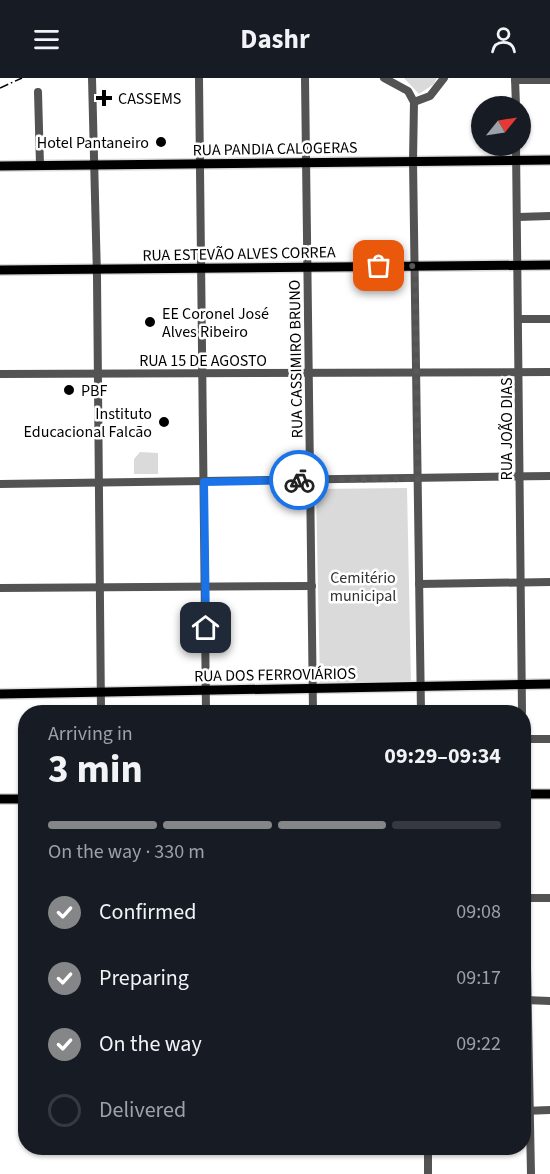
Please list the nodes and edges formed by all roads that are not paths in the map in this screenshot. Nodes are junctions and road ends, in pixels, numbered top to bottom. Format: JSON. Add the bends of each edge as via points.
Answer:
{"nodes":[{"id":1,"x":92,"y":78,"type":"edge"},
{"id":2,"x":199,"y":78,"type":"edge"},
{"id":3,"x":305,"y":78,"type":"edge"},
{"id":4,"x":384,"y":78,"type":"edge"},
{"id":5,"x":444,"y":78,"type":"edge"},
{"id":6,"x":515,"y":79,"type":"edge"},
{"id":7,"x":550,"y":80,"type":"edge"},
{"id":8,"x":38,"y":92,"type":"dead end"},
{"id":9,"x":516,"y":96,"type":"edge"},
{"id":10,"x":414,"y":102,"type":"junction"},
{"id":11,"x":516,"y":156,"type":"edge"},
{"id":12,"x":516,"y":160,"type":"junction"},
{"id":13,"x":550,"y":160,"type":"edge"},
{"id":14,"x":413,"y":161,"type":"junction"},
{"id":15,"x":306,"y":162,"type":"junction"},
{"id":16,"x":200,"y":163,"type":"junction"},
{"id":17,"x":94,"y":164,"type":"junction"},
{"id":18,"x":40,"y":165,"type":"junction"},
{"id":19,"x":0,"y":166,"type":"edge"},
{"id":20,"x":550,"y":216,"type":"edge"},
{"id":21,"x":518,"y":217,"type":"junction"},
{"id":22,"x":519,"y":265,"type":"junction"},
{"id":23,"x":550,"y":265,"type":"edge"},
{"id":24,"x":415,"y":266,"type":"junction"},
{"id":25,"x":307,"y":267,"type":"junction"},
{"id":26,"x":202,"y":268,"type":"junction"},
{"id":27,"x":97,"y":269,"type":"junction"},
{"id":28,"x":0,"y":270,"type":"edge"},
{"id":29,"x":550,"y":318,"type":"edge"},
{"id":30,"x":519,"y":319,"type":"junction"},
{"id":31,"x":520,"y":372,"type":"junction"},
{"id":32,"x":550,"y":372,"type":"edge"},
{"id":33,"x":97,"y":373,"type":"junction"},
{"id":34,"x":309,"y":373,"type":"junction"},
{"id":35,"x":416,"y":373,"type":"junction"},
{"id":36,"x":0,"y":374,"type":"edge"},
{"id":37,"x":203,"y":374,"type":"junction"},
{"id":38,"x":550,"y":476,"type":"edge"},
{"id":39,"x":520,"y":477,"type":"junction"},
{"id":40,"x":418,"y":479,"type":"junction"},
{"id":41,"x":310,"y":480,"type":"junction"},
{"id":42,"x":204,"y":482,"type":"junction"},
{"id":43,"x":99,"y":483,"type":"junction"},
{"id":44,"x":0,"y":484,"type":"edge"},
{"id":45,"x":521,"y":582,"type":"junction"},
{"id":46,"x":550,"y":582,"type":"edge"},
{"id":47,"x":419,"y":584,"type":"junction"},
{"id":48,"x":312,"y":586,"type":"junction"},
{"id":49,"x":205,"y":587,"type":"junction"},
{"id":50,"x":0,"y":588,"type":"edge"},
{"id":51,"x":100,"y":588,"type":"junction"},
{"id":52,"x":550,"y":684,"type":"edge"},
{"id":53,"x":522,"y":685,"type":"junction"},
{"id":54,"x":421,"y":687,"type":"junction"},
{"id":55,"x":313,"y":688,"type":"junction"},
{"id":56,"x":206,"y":690,"type":"junction"},
{"id":57,"x":101,"y":692,"type":"junction"},
{"id":58,"x":0,"y":694,"type":"edge"},
{"id":59,"x":101,"y":705,"type":"edge"},
{"id":60,"x":206,"y":705,"type":"edge"},
{"id":61,"x":313,"y":705,"type":"edge"},
{"id":62,"x":421,"y":705,"type":"edge"},
{"id":63,"x":522,"y":705,"type":"edge"},
{"id":64,"x":550,"y":739,"type":"edge"},
{"id":65,"x":531,"y":740,"type":"edge"},
{"id":66,"x":531,"y":794,"type":"edge"},
{"id":67,"x":550,"y":794,"type":"edge"},
{"id":68,"x":0,"y":799,"type":"edge"},
{"id":69,"x":18,"y":799,"type":"edge"},
{"id":70,"x":531,"y":898,"type":"edge"},
{"id":71,"x":550,"y":898,"type":"edge"},
{"id":72,"x":531,"y":1000,"type":"edge"},
{"id":73,"x":550,"y":1001,"type":"edge"},
{"id":74,"x":550,"y":1110,"type":"edge"},
{"id":75,"x":531,"y":1111,"type":"edge"},
{"id":76,"x":428,"y":1155,"type":"edge"},
{"id":77,"x":529,"y":1155,"type":"edge"},
{"id":78,"x":428,"y":1174,"type":"edge"},
{"id":79,"x":531,"y":1174,"type":"edge"}],
"edges":[{"from":1,"to":17,"type":"street"},
{"from":2,"to":16,"type":"street"},
{"from":3,"to":15,"type":"street","name":"RUA CASSIMIRO BRUNO"},
{"from":4,"to":10,"type":"street","via":[[408,91]]},
{"from":5,"to":10,"type":"street","via":[[430,96]]},
{"from":6,"to":7,"type":"street"},
{"from":6,"to":9,"type":"street"},
{"from":8,"to":18,"type":"street"},
{"from":10,"to":14,"type":"street"},
{"from":11,"to":12,"type":"street","name":"RUA JOÃO DIAS"},
{"from":12,"to":13,"type":"main road","name":"RUA PANDIA CALOGERAS"},
{"from":12,"to":14,"type":"main road","name":"RUA PANDIA CALOGERAS"},
{"from":12,"to":21,"type":"street","name":"RUA JOÃO DIAS"},
{"from":14,"to":15,"type":"main road","name":"RUA PANDIA CALOGERAS"},
{"from":14,"to":24,"type":"street"},
{"from":15,"to":16,"type":"main road","name":"RUA PANDIA CALOGERAS"},
{"from":15,"to":25,"type":"street","name":"RUA CASSIMIRO BRUNO"},
{"from":16,"to":17,"type":"main road","name":"RUA PANDIA CALOGERAS"},
{"from":16,"to":26,"type":"street"},
{"from":17,"to":18,"type":"main road","name":"RUA PANDIA CALOGERAS"},
{"from":17,"to":27,"type":"street"},
{"from":18,"to":19,"type":"main road","name":"RUA PANDIA CALOGERAS"},
{"from":20,"to":21,"type":"street"},
{"from":21,"to":22,"type":"street","name":"RUA JOÃO DIAS"},
{"from":22,"to":23,"type":"main road","name":"RUA ESTEVÃO ALVES CORREA"},
{"from":22,"to":24,"type":"main road","name":"RUA ESTEVÃO ALVES CORREA"},
{"from":22,"to":30,"type":"street","name":"RUA JOÃO DIAS"},
{"from":24,"to":25,"type":"main road","name":"RUA ESTEVÃO ALVES CORREA"},
{"from":24,"to":35,"type":"street"},
{"from":25,"to":26,"type":"main road","name":"RUA ESTEVÃO ALVES CORREA"},
{"from":25,"to":34,"type":"street","name":"RUA CASSIMIRO BRUNO"},
{"from":26,"to":27,"type":"main road","name":"RUA ESTEVÃO ALVES CORREA"},
{"from":26,"to":37,"type":"street"},
{"from":27,"to":28,"type":"main road","name":"RUA ESTEVÃO ALVES CORREA"},
{"from":27,"to":33,"type":"street"},
{"from":29,"to":30,"type":"street"},
{"from":30,"to":31,"type":"street","name":"RUA JOÃO DIAS"},
{"from":31,"to":32,"type":"street","name":"RUA 15 DE AGOSTO"},
{"from":31,"to":35,"type":"street","name":"RUA 15 DE AGOSTO"},
{"from":31,"to":39,"type":"street","name":"RUA JOÃO DIAS"},
{"from":33,"to":36,"type":"street","name":"RUA 15 DE AGOSTO"},
{"from":33,"to":37,"type":"street","name":"RUA 15 DE AGOSTO"},
{"from":33,"to":43,"type":"street"},
{"from":34,"to":35,"type":"street","name":"RUA 15 DE AGOSTO"},
{"from":34,"to":37,"type":"street","name":"RUA 15 DE AGOSTO"},
{"from":34,"to":41,"type":"street","name":"RUA CASSIMIRO BRUNO"},
{"from":35,"to":40,"type":"street"},
{"from":37,"to":42,"type":"street"},
{"from":38,"to":39,"type":"street"},
{"from":39,"to":40,"type":"street"},
{"from":39,"to":45,"type":"street","name":"RUA JOÃO DIAS"},
{"from":40,"to":41,"type":"street"},
{"from":40,"to":47,"type":"street"},
{"from":41,"to":42,"type":"street"},
{"from":41,"to":48,"type":"street","name":"RUA CASSIMIRO BRUNO"},
{"from":42,"to":43,"type":"street"},
{"from":42,"to":49,"type":"street"},
{"from":43,"to":44,"type":"street"},
{"from":43,"to":51,"type":"street"},
{"from":45,"to":46,"type":"street"},
{"from":45,"to":47,"type":"street"},
{"from":45,"to":53,"type":"street","name":"RUA JOÃO DIAS"},
{"from":47,"to":54,"type":"street"},
{"from":48,"to":49,"type":"street"},
{"from":48,"to":55,"type":"street","name":"RUA CASSIMIRO BRUNO"},
{"from":49,"to":51,"type":"street"},
{"from":49,"to":56,"type":"street"},
{"from":50,"to":51,"type":"street"},
{"from":51,"to":57,"type":"street"},
{"from":52,"to":53,"type":"main road","name":"RUA DOS FERROVIÁRIOS"},
{"from":53,"to":54,"type":"main road","name":"RUA DOS FERROVIÁRIOS"},
{"from":53,"to":63,"type":"street","name":"RUA JOÃO DIAS"},
{"from":54,"to":55,"type":"main road","name":"RUA DOS FERROVIÁRIOS"},
{"from":54,"to":62,"type":"street"},
{"from":55,"to":56,"type":"main road","name":"RUA DOS FERROVIÁRIOS"},
{"from":55,"to":61,"type":"street","name":"RUA CASSIMIRO BRUNO"},
{"from":56,"to":57,"type":"main road","name":"RUA DOS FERROVIÁRIOS"},
{"from":56,"to":60,"type":"street"},
{"from":57,"to":58,"type":"main road","name":"RUA DOS FERROVIÁRIOS"},
{"from":57,"to":59,"type":"street"},
{"from":64,"to":65,"type":"street"},
{"from":66,"to":67,"type":"main road"},
{"from":68,"to":69,"type":"main road"},
{"from":70,"to":71,"type":"street"},
{"from":72,"to":73,"type":"street"},
{"from":74,"to":75,"type":"street"},
{"from":76,"to":78,"type":"street"},
{"from":77,"to":79,"type":"street"}]}
